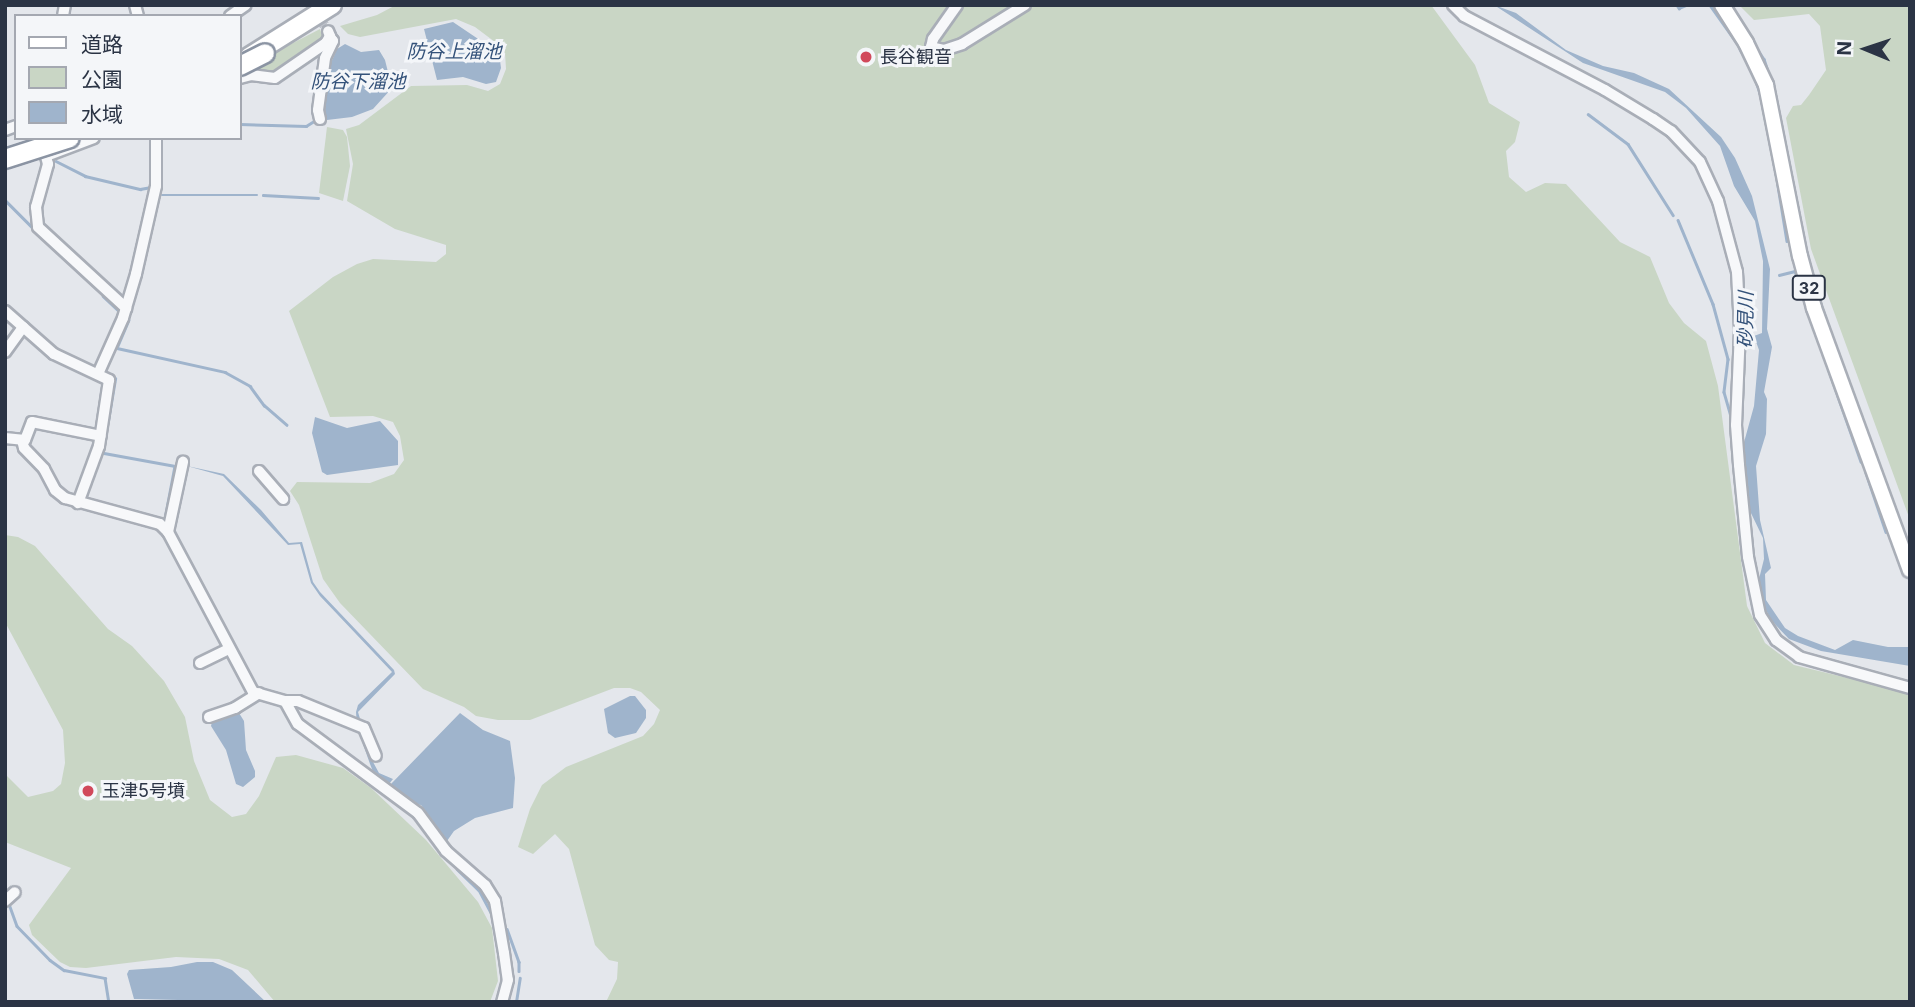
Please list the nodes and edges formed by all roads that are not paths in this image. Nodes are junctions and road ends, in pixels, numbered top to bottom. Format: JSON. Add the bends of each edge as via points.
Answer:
{"nodes":[{"id":1,"x":332,"y":5,"type":"edge"},
{"id":2,"x":343,"y":5,"type":"edge"},
{"id":3,"x":957,"y":5,"type":"edge"},
{"id":4,"x":1025,"y":5,"type":"edge"},
{"id":5,"x":1453,"y":5,"type":"edge"},
{"id":6,"x":1722,"y":5,"type":"edge"},
{"id":7,"x":264,"y":51,"type":"junction"},
{"id":8,"x":242,"y":68,"type":"edge"},
{"id":9,"x":242,"y":69,"type":"edge"},
{"id":10,"x":320,"y":119,"type":"dead end"},
{"id":11,"x":42,"y":140,"type":"edge"},
{"id":12,"x":47,"y":140,"type":"edge"},
{"id":13,"x":64,"y":140,"type":"edge"},
{"id":14,"x":89,"y":140,"type":"edge"},
{"id":15,"x":156,"y":140,"type":"edge"},
{"id":16,"x":5,"y":153,"type":"edge"},
{"id":17,"x":46,"y":156,"type":"junction"},
{"id":18,"x":5,"y":159,"type":"edge"},
{"id":19,"x":126,"y":308,"type":"junction"},
{"id":20,"x":5,"y":311,"type":"edge"},
{"id":21,"x":23,"y":327,"type":"junction"},
{"id":22,"x":5,"y":352,"type":"edge"},
{"id":23,"x":98,"y":374,"type":"junction"},
{"id":24,"x":101,"y":436,"type":"junction"},
{"id":25,"x":5,"y":438,"type":"edge"},
{"id":26,"x":22,"y":440,"type":"junction"},
{"id":27,"x":183,"y":462,"type":"dead end"},
{"id":28,"x":259,"y":471,"type":"dead end"},
{"id":29,"x":283,"y":499,"type":"dead end"},
{"id":30,"x":78,"y":503,"type":"junction"},
{"id":31,"x":168,"y":532,"type":"junction"},
{"id":32,"x":1910,"y":570,"type":"edge"},
{"id":33,"x":229,"y":649,"type":"junction"},
{"id":34,"x":200,"y":663,"type":"dead end"},
{"id":35,"x":1910,"y":688,"type":"edge"},
{"id":36,"x":259,"y":693,"type":"junction"},
{"id":37,"x":285,"y":701,"type":"junction"},
{"id":38,"x":209,"y":717,"type":"dead end"},
{"id":39,"x":376,"y":756,"type":"dead end"},
{"id":40,"x":15,"y":892,"type":"dead end"},
{"id":41,"x":5,"y":901,"type":"edge"},
{"id":42,"x":502,"y":1002,"type":"edge"}],
"edges":[{"from":1,"to":7,"type":"highway"},
{"from":2,"to":7,"type":"highway"},
{"from":3,"to":4,"type":"street","via":[[931,47],[944,50],[962,44]]},
{"from":5,"to":35,"type":"street","via":[[1464,16],[1605,90],[1671,131],[1700,162],[1718,201],[1737,272],[1736,425],[1748,557],[1760,615],[1776,640],[1798,657]]},
{"from":6,"to":32,"type":"main road","number":"32","via":[[1766,85],[1814,308]]},
{"from":7,"to":8,"type":"highway","bridge":true},
{"from":9,"to":10,"type":"street","via":[[275,78],[326,43],[329,34],[333,41],[325,58]]},
{"from":11,"to":17,"type":"street"},
{"from":12,"to":16,"type":"highway","bridge":true},
{"from":13,"to":18,"type":"highway","bridge":true},
{"from":14,"to":17,"type":"street"},
{"from":15,"to":19,"type":"street","via":[[156,186]]},
{"from":17,"to":19,"type":"street","via":[[35,215],[38,227]]},
{"from":19,"to":23,"type":"street"},
{"from":20,"to":21,"type":"street"},
{"from":21,"to":22,"type":"street"},
{"from":21,"to":23,"type":"street","via":[[54,354]]},
{"from":23,"to":24,"type":"street","via":[[109,380]]},
{"from":24,"to":26,"type":"street","via":[[32,422]]},
{"from":24,"to":30,"type":"street"},
{"from":25,"to":26,"type":"street"},
{"from":26,"to":30,"type":"street","via":[[55,490]]},
{"from":27,"to":31,"type":"street"},
{"from":28,"to":29,"type":"street"},
{"from":30,"to":31,"type":"street","via":[[160,524]]},
{"from":31,"to":33,"type":"street"},
{"from":33,"to":34,"type":"street"},
{"from":33,"to":36,"type":"street","via":[[253,691]]},
{"from":36,"to":37,"type":"street"},
{"from":36,"to":38,"type":"street","via":[[252,706]]},
{"from":37,"to":39,"type":"street","via":[[298,701],[364,728]]},
{"from":37,"to":42,"type":"street","via":[[298,724],[418,813],[446,851],[485,885],[495,901],[508,979]]},
{"from":40,"to":41,"type":"street"}]}
